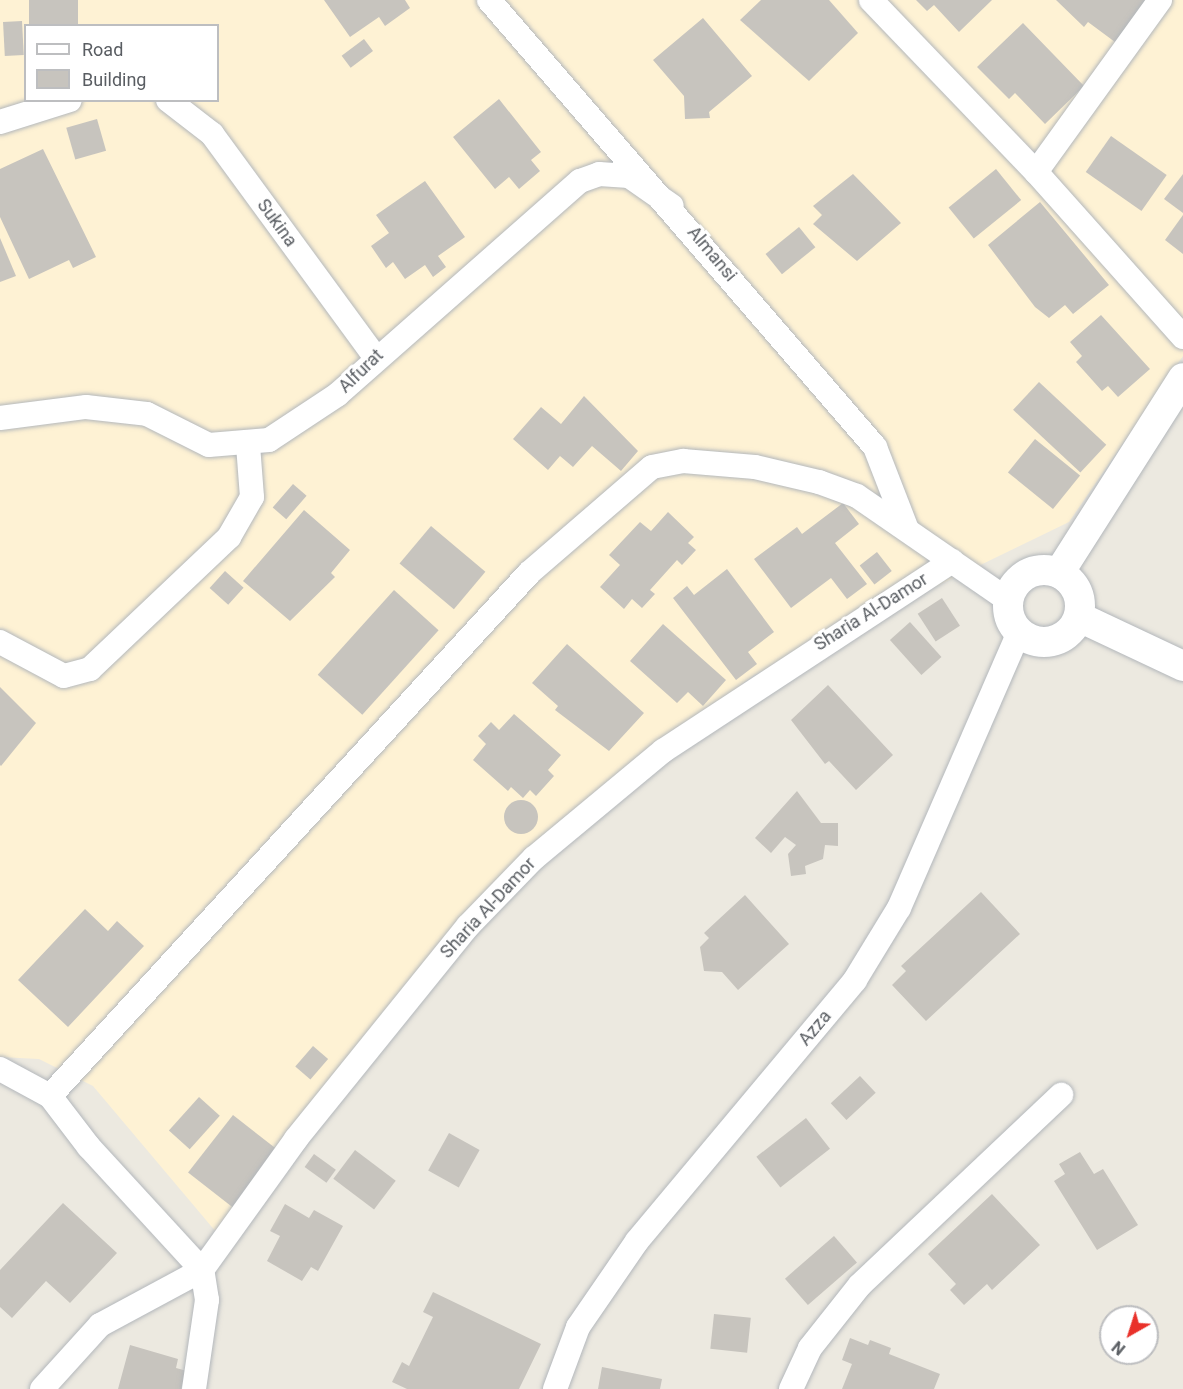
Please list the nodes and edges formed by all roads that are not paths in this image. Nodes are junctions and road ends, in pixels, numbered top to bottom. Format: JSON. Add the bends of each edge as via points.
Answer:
{"nodes":[{"id":1,"x":489,"y":0,"type":"edge"},
{"id":2,"x":871,"y":0,"type":"edge"},
{"id":3,"x":1160,"y":0,"type":"edge"},
{"id":4,"x":64,"y":102,"type":"edge"},
{"id":5,"x":171,"y":102,"type":"edge"},
{"id":6,"x":0,"y":122,"type":"edge"},
{"id":7,"x":1036,"y":172,"type":"junction"},
{"id":8,"x":672,"y":206,"type":"junction"},
{"id":9,"x":1183,"y":337,"type":"edge"},
{"id":10,"x":375,"y":357,"type":"junction"},
{"id":11,"x":1183,"y":378,"type":"edge"},
{"id":12,"x":0,"y":418,"type":"edge"},
{"id":13,"x":248,"y":445,"type":"junction"},
{"id":14,"x":906,"y":527,"type":"junction"},
{"id":15,"x":952,"y":561,"type":"junction"},
{"id":16,"x":1059,"y":573,"type":"junction"},
{"id":17,"x":1008,"y":600,"type":"junction"},
{"id":18,"x":1078,"y":617,"type":"junction"},
{"id":19,"x":1019,"y":632,"type":"junction"},
{"id":20,"x":0,"y":642,"type":"edge"},
{"id":21,"x":1183,"y":666,"type":"edge"},
{"id":22,"x":0,"y":1069,"type":"edge"},
{"id":23,"x":1061,"y":1095,"type":"dead end"},
{"id":24,"x":50,"y":1096,"type":"junction"},
{"id":25,"x":202,"y":1270,"type":"junction"},
{"id":26,"x":42,"y":1389,"type":"edge"},
{"id":27,"x":194,"y":1389,"type":"edge"},
{"id":28,"x":555,"y":1389,"type":"edge"},
{"id":29,"x":790,"y":1389,"type":"edge"}],
"edges":[{"from":1,"to":8,"type":"street","name":"Almansi"},
{"from":2,"to":7,"type":"street"},
{"from":3,"to":7,"type":"street"},
{"from":4,"to":6,"type":"street"},
{"from":5,"to":10,"type":"street","name":"Sukina","via":[[212,134]]},
{"from":7,"to":9,"type":"street"},
{"from":8,"to":10,"type":"street","name":"Alfurat","via":[[629,176],[599,174],[580,181]]},
{"from":8,"to":14,"type":"street","name":"Almansi","via":[[875,447]]},
{"from":10,"to":13,"type":"street","name":"Alfurat","via":[[320,409],[269,440]]},
{"from":11,"to":16,"type":"street"},
{"from":12,"to":13,"type":"street","name":"Alfurat","via":[[86,407],[147,414],[209,445]]},
{"from":13,"to":20,"type":"street","via":[[252,497],[229,537],[90,669],[64,676]]},
{"from":14,"to":15,"type":"street"},
{"from":14,"to":24,"type":"street","via":[[857,496],[755,467],[683,461],[639,476],[529,573]]},
{"from":15,"to":17,"type":"street"},
{"from":15,"to":25,"type":"street","name":"Sharia Al-Damor","via":[[663,752],[534,858],[445,954],[296,1139]]},
{"from":16,"to":17,"type":"street","via":[[1028,573]]},
{"from":16,"to":18,"type":"street","via":[[1078,593]]},
{"from":17,"to":19,"type":"street"},
{"from":18,"to":19,"type":"street","via":[[1064,636],[1053,641],[1035,641]]},
{"from":18,"to":21,"type":"street"},
{"from":19,"to":28,"type":"street","name":"Azza","via":[[899,908],[872,953],[638,1241],[578,1327]]},
{"from":22,"to":24,"type":"street"},
{"from":23,"to":29,"type":"street","via":[[860,1285],[810,1348]]},
{"from":24,"to":25,"type":"street","via":[[89,1147]]},
{"from":25,"to":26,"type":"street","via":[[100,1325]]},
{"from":25,"to":27,"type":"street","via":[[207,1300]]}]}
